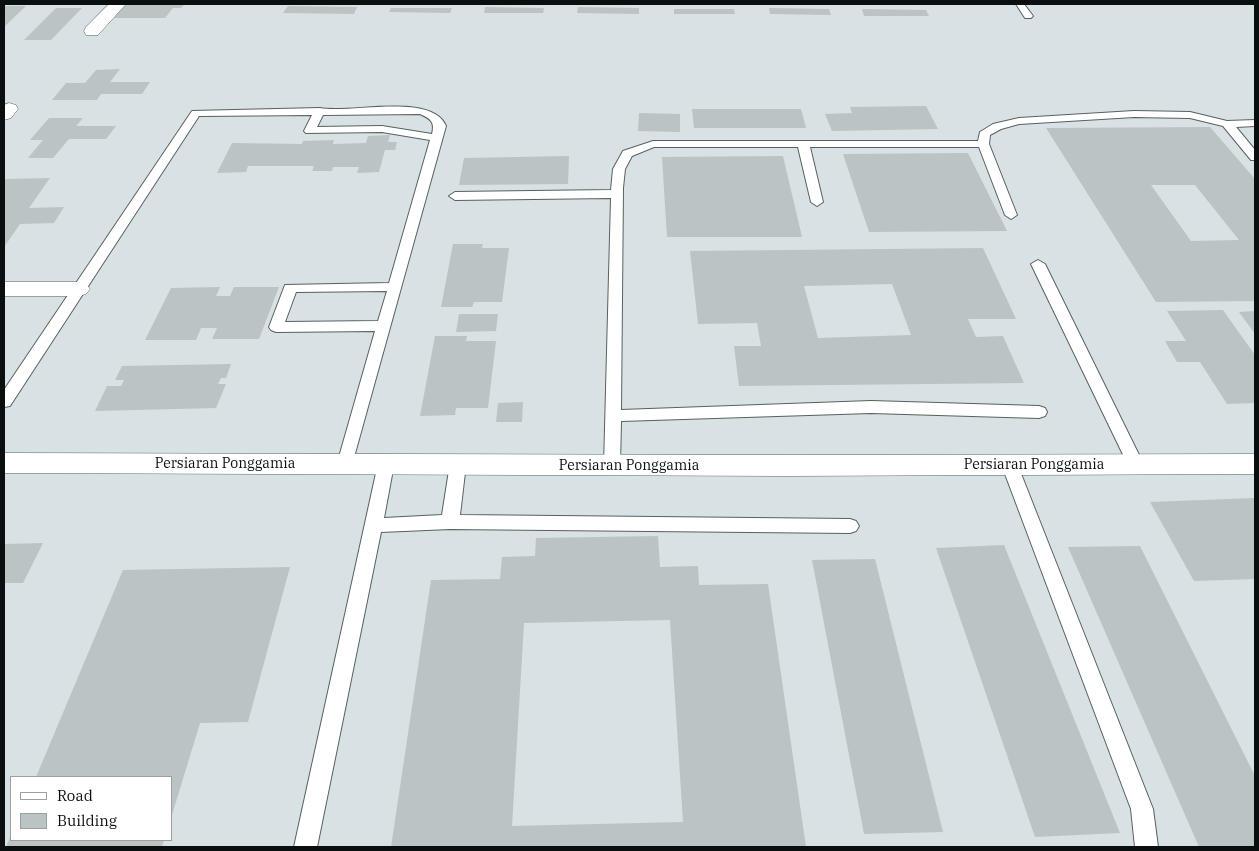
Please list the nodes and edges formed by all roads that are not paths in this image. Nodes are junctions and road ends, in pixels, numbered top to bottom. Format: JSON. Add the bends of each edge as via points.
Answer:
{"nodes":[{"id":1,"x":118,"y":4,"type":"edge"},
{"id":2,"x":1020,"y":4,"type":"edge"},
{"id":3,"x":1028,"y":16,"type":"dead end"},
{"id":4,"x":92,"y":31,"type":"dead end"},
{"id":5,"x":320,"y":111,"type":"junction"},
{"id":6,"x":1255,"y":123,"type":"edge"},
{"id":7,"x":1227,"y":124,"type":"junction"},
{"id":8,"x":436,"y":138,"type":"junction"},
{"id":9,"x":804,"y":144,"type":"junction"},
{"id":10,"x":983,"y":144,"type":"junction"},
{"id":11,"x":1255,"y":157,"type":"edge"},
{"id":12,"x":617,"y":194,"type":"junction"},
{"id":13,"x":454,"y":196,"type":"dead end"},
{"id":14,"x":817,"y":202,"type":"dead end"},
{"id":15,"x":1011,"y":215,"type":"dead end"},
{"id":16,"x":1038,"y":264,"type":"dead end"},
{"id":17,"x":395,"y":287,"type":"junction"},
{"id":18,"x":78,"y":288,"type":"junction"},
{"id":19,"x":4,"y":289,"type":"edge"},
{"id":20,"x":384,"y":326,"type":"junction"},
{"id":21,"x":4,"y":402,"type":"edge"},
{"id":22,"x":1039,"y":412,"type":"dead end"},
{"id":23,"x":613,"y":416,"type":"junction"},
{"id":24,"x":4,"y":463,"type":"edge"},
{"id":25,"x":346,"y":464,"type":"junction"},
{"id":26,"x":386,"y":464,"type":"junction"},
{"id":27,"x":458,"y":464,"type":"junction"},
{"id":28,"x":1255,"y":464,"type":"edge"},
{"id":29,"x":1136,"y":465,"type":"junction"},
{"id":30,"x":612,"y":466,"type":"junction"},
{"id":31,"x":1010,"y":466,"type":"junction"},
{"id":32,"x":450,"y":522,"type":"junction"},
{"id":33,"x":375,"y":525,"type":"junction"},
{"id":34,"x":850,"y":526,"type":"dead end"},
{"id":35,"x":305,"y":847,"type":"edge"},
{"id":36,"x":1147,"y":847,"type":"edge"}],
"edges":[{"from":1,"to":4,"type":"street"},
{"from":2,"to":3,"type":"lane"},
{"from":5,"to":8,"type":"lane","via":[[421,112],[439,122]]},
{"from":5,"to":8,"type":"lane","via":[[310,131],[382,129]]},
{"from":5,"to":18,"type":"lane","via":[[196,113]]},
{"from":6,"to":7,"type":"lane"},
{"from":7,"to":10,"type":"lane","via":[[1190,115],[1134,114],[1019,121],[997,126],[984,134]]},
{"from":7,"to":11,"type":"lane"},
{"from":8,"to":17,"type":"lane"},
{"from":9,"to":10,"type":"lane"},
{"from":9,"to":12,"type":"lane","via":[[653,144],[627,154],[619,169]]},
{"from":9,"to":14,"type":"lane"},
{"from":10,"to":15,"type":"lane"},
{"from":12,"to":13,"type":"lane"},
{"from":12,"to":23,"type":"lane"},
{"from":16,"to":29,"type":"lane"},
{"from":17,"to":20,"type":"lane"},
{"from":17,"to":20,"type":"lane","via":[[290,288],[276,327]]},
{"from":18,"to":19,"type":"street"},
{"from":18,"to":21,"type":"lane"},
{"from":20,"to":25,"type":"lane"},
{"from":22,"to":23,"type":"lane","via":[[871,407]]},
{"from":23,"to":30,"type":"lane"},
{"from":24,"to":25,"type":"street","name":"Persiaran Ponggamia"},
{"from":25,"to":26,"type":"street","name":"Persiaran Ponggamia"},
{"from":26,"to":27,"type":"street","name":"Persiaran Ponggamia"},
{"from":26,"to":33,"type":"lane"},
{"from":27,"to":30,"type":"street","name":"Persiaran Ponggamia"},
{"from":27,"to":32,"type":"lane"},
{"from":28,"to":29,"type":"street","name":"Persiaran Ponggamia"},
{"from":29,"to":31,"type":"street","name":"Persiaran Ponggamia"},
{"from":30,"to":31,"type":"street","name":"Persiaran Ponggamia"},
{"from":31,"to":36,"type":"lane","via":[[1142,809]]},
{"from":32,"to":33,"type":"lane"},
{"from":32,"to":34,"type":"lane"},
{"from":33,"to":35,"type":"lane"}]}
